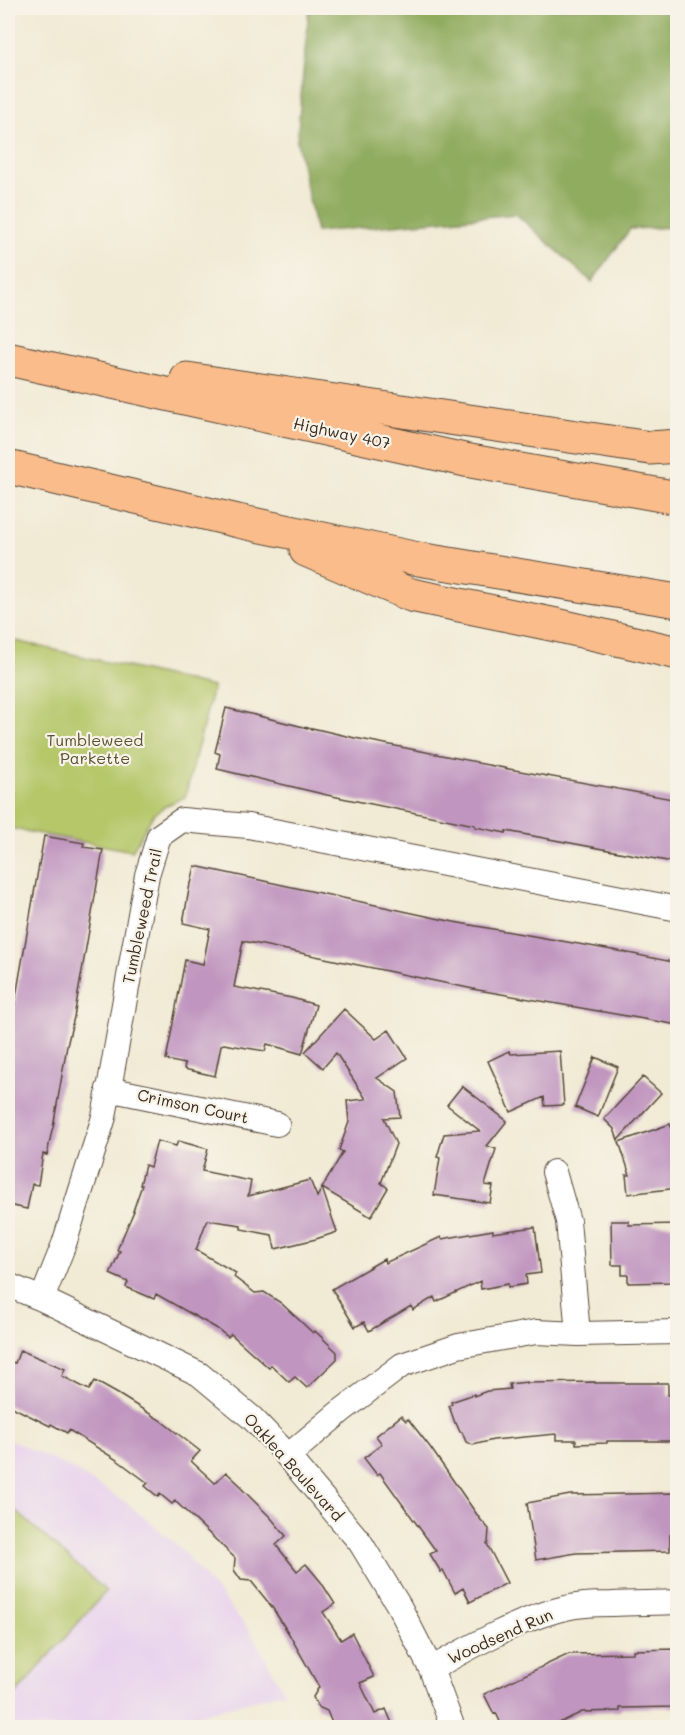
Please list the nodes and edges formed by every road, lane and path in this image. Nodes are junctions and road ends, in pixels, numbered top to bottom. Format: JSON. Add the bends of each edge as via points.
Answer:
{"nodes":[{"id":1,"x":8,"y":359,"type":"edge"},
{"id":2,"x":89,"y":378,"type":"junction"},
{"id":3,"x":678,"y":446,"type":"edge"},
{"id":4,"x":8,"y":467,"type":"edge"},
{"id":5,"x":678,"y":498,"type":"edge"},
{"id":6,"x":238,"y":521,"type":"junction"},
{"id":7,"x":678,"y":601,"type":"edge"},
{"id":8,"x":678,"y":653,"type":"edge"},
{"id":9,"x":678,"y":909,"type":"edge"},
{"id":10,"x":108,"y":1089,"type":"junction"},
{"id":11,"x":277,"y":1124,"type":"dead end"},
{"id":12,"x":554,"y":1172,"type":"dead end"},
{"id":13,"x":8,"y":1285,"type":"edge"},
{"id":14,"x":42,"y":1299,"type":"junction"},
{"id":15,"x":678,"y":1332,"type":"edge"},
{"id":16,"x":578,"y":1334,"type":"junction"},
{"id":17,"x":288,"y":1456,"type":"junction"},
{"id":18,"x":678,"y":1602,"type":"edge"},
{"id":19,"x":431,"y":1669,"type":"junction"},
{"id":20,"x":453,"y":1728,"type":"edge"}],
"edges":[{"from":1,"to":2,"type":"highway","name":"Highway 407"},
{"from":2,"to":3,"type":"highway","via":[[176,377],[650,448]]},
{"from":2,"to":5,"type":"highway","name":"Highway 407","via":[[465,460]]},
{"from":4,"to":6,"type":"highway"},
{"from":6,"to":7,"type":"highway","via":[[418,559]]},
{"from":6,"to":8,"type":"highway","via":[[411,595]]},
{"from":9,"to":10,"type":"street","name":"Tumbleweed Trail","via":[[248,826],[182,820],[159,836],[147,875]]},
{"from":10,"to":11,"type":"street","name":"Crimson Court"},
{"from":10,"to":14,"type":"street","name":"Tumbleweed Trail","via":[[104,1117],[64,1244]]},
{"from":12,"to":16,"type":"street","via":[[568,1221]]},
{"from":13,"to":14,"type":"street","name":"Oaklea Boulevard"},
{"from":14,"to":17,"type":"street","name":"Oaklea Boulevard","via":[[199,1374],[252,1418]]},
{"from":15,"to":16,"type":"street"},
{"from":16,"to":17,"type":"street","via":[[536,1332],[458,1346],[402,1365]]},
{"from":17,"to":19,"type":"street","name":"Oaklea Boulevard","via":[[360,1542]]},
{"from":18,"to":19,"type":"street","name":"Woodsend Run","via":[[566,1608],[518,1625]]},
{"from":19,"to":20,"type":"street","name":"Oaklea Boulevard"}]}
